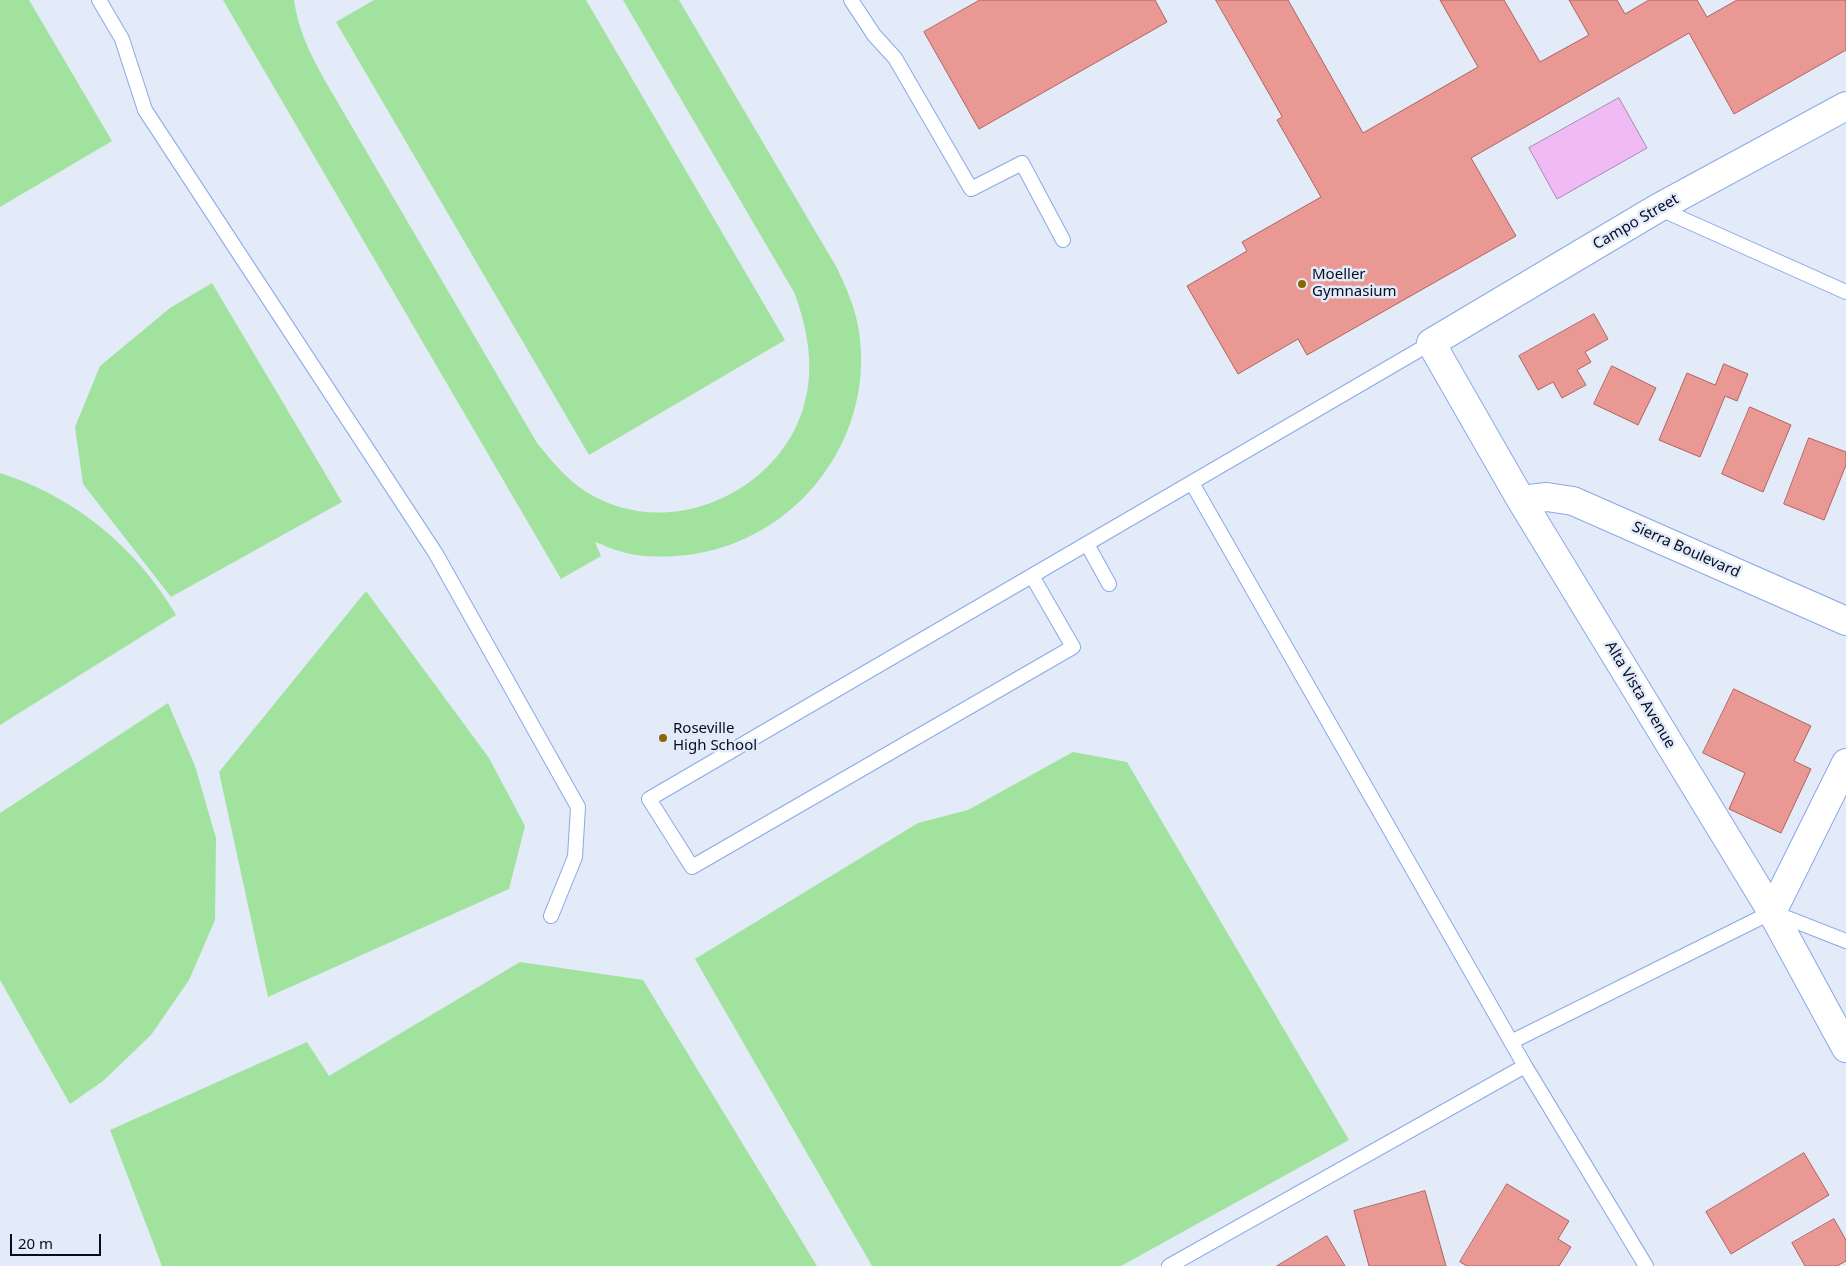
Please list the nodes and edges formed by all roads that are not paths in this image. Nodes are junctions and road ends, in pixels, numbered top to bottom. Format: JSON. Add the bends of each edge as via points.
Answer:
{"nodes":[{"id":1,"x":99,"y":0,"type":"edge"},
{"id":2,"x":851,"y":0,"type":"edge"},
{"id":3,"x":1846,"y":106,"type":"edge"},
{"id":4,"x":1658,"y":208,"type":"junction"},
{"id":5,"x":1062,"y":240,"type":"dead end"},
{"id":6,"x":1846,"y":292,"type":"edge"},
{"id":7,"x":1431,"y":343,"type":"junction"},
{"id":8,"x":1192,"y":483,"type":"junction"},
{"id":9,"x":1521,"y":500,"type":"junction"},
{"id":10,"x":1087,"y":544,"type":"junction"},
{"id":11,"x":1032,"y":576,"type":"junction"},
{"id":12,"x":1109,"y":584,"type":"dead end"},
{"id":13,"x":1846,"y":621,"type":"edge"},
{"id":14,"x":1846,"y":763,"type":"edge"},
{"id":15,"x":1772,"y":912,"type":"junction"},
{"id":16,"x":551,"y":916,"type":"dead end"},
{"id":17,"x":1846,"y":941,"type":"edge"},
{"id":18,"x":1511,"y":1042,"type":"junction"},
{"id":19,"x":1846,"y":1048,"type":"edge"},
{"id":20,"x":1525,"y":1066,"type":"junction"},
{"id":21,"x":1169,"y":1266,"type":"edge"},
{"id":22,"x":1646,"y":1266,"type":"edge"}],
"edges":[{"from":1,"to":16,"type":"lane","via":[[122,39],[145,110],[436,554],[578,807],[576,857]]},
{"from":2,"to":5,"type":"lane","via":[[874,35],[895,58],[970,188],[1022,163]]},
{"from":3,"to":4,"type":"street","name":"Campo Street"},
{"from":4,"to":6,"type":"lane"},
{"from":4,"to":7,"type":"street","name":"Campo Street"},
{"from":7,"to":8,"type":"lane"},
{"from":7,"to":9,"type":"street","name":"Alta Vista Avenue"},
{"from":8,"to":10,"type":"lane"},
{"from":8,"to":18,"type":"lane"},
{"from":9,"to":13,"type":"street","name":"Sierra Boulevard","via":[[1547,497],[1573,501]]},
{"from":9,"to":15,"type":"street","name":"Alta Vista Avenue"},
{"from":10,"to":11,"type":"lane"},
{"from":10,"to":12,"type":"lane"},
{"from":11,"to":11,"type":"lane","via":[[649,800],[692,867],[1073,647]]},
{"from":14,"to":15,"type":"street"},
{"from":15,"to":17,"type":"lane"},
{"from":15,"to":18,"type":"lane"},
{"from":15,"to":19,"type":"street","name":"Alta Vista Avenue"},
{"from":18,"to":20,"type":"lane"},
{"from":20,"to":21,"type":"lane"},
{"from":20,"to":22,"type":"lane"}]}
